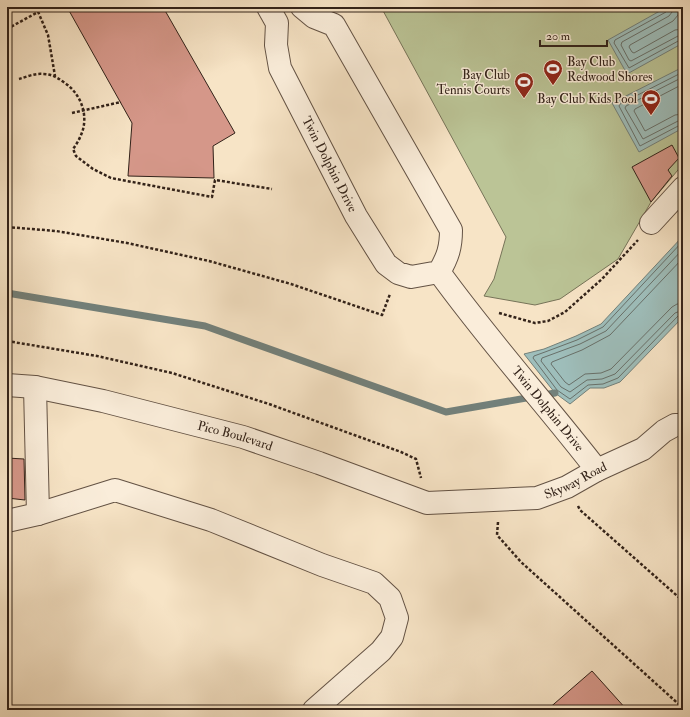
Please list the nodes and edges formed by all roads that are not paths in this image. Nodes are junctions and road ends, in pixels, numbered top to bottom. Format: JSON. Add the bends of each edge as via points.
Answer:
{"nodes":[{"id":1,"x":268,"y":7,"type":"edge"},
{"id":2,"x":302,"y":7,"type":"edge"},
{"id":3,"x":683,"y":188,"type":"edge"},
{"id":4,"x":652,"y":223,"type":"road end"},
{"id":5,"x":439,"y":272,"type":"junction"},
{"id":6,"x":7,"y":385,"type":"edge"},
{"id":7,"x":35,"y":387,"type":"junction"},
{"id":8,"x":683,"y":425,"type":"edge"},
{"id":9,"x":597,"y":470,"type":"junction"},
{"id":10,"x":457,"y":502,"type":"joint"},
{"id":11,"x":38,"y":514,"type":"junction"},
{"id":12,"x":7,"y":521,"type":"edge"},
{"id":13,"x":314,"y":710,"type":"edge"}],
"edges":[{"from":1,"to":5,"type":"street","name":"Twin Dolphin Drive","via":[[277,23],[276,45],[280,68],[356,216],[386,264],[398,273],[411,277]]},
{"from":2,"to":5,"type":"street","via":[[314,17],[334,25],[451,230],[451,244]]},
{"from":3,"to":4,"type":"street"},
{"from":5,"to":9,"type":"street","name":"Twin Dolphin Drive"},
{"from":6,"to":7,"type":"street","name":"Pico Boulevard"},
{"from":7,"to":10,"type":"street","name":"Pico Boulevard","via":[[103,401],[243,437],[427,503]]},
{"from":7,"to":11,"type":"street"},
{"from":8,"to":9,"type":"street","name":"Skyway Road","via":[[675,425],[643,448]]},
{"from":9,"to":10,"type":"street","name":"Skyway Road","via":[[567,487],[537,498]]},
{"from":11,"to":12,"type":"street"},
{"from":11,"to":13,"type":"street","via":[[115,490],[211,520],[374,583],[390,598],[397,618],[392,637],[381,651]]}]}
